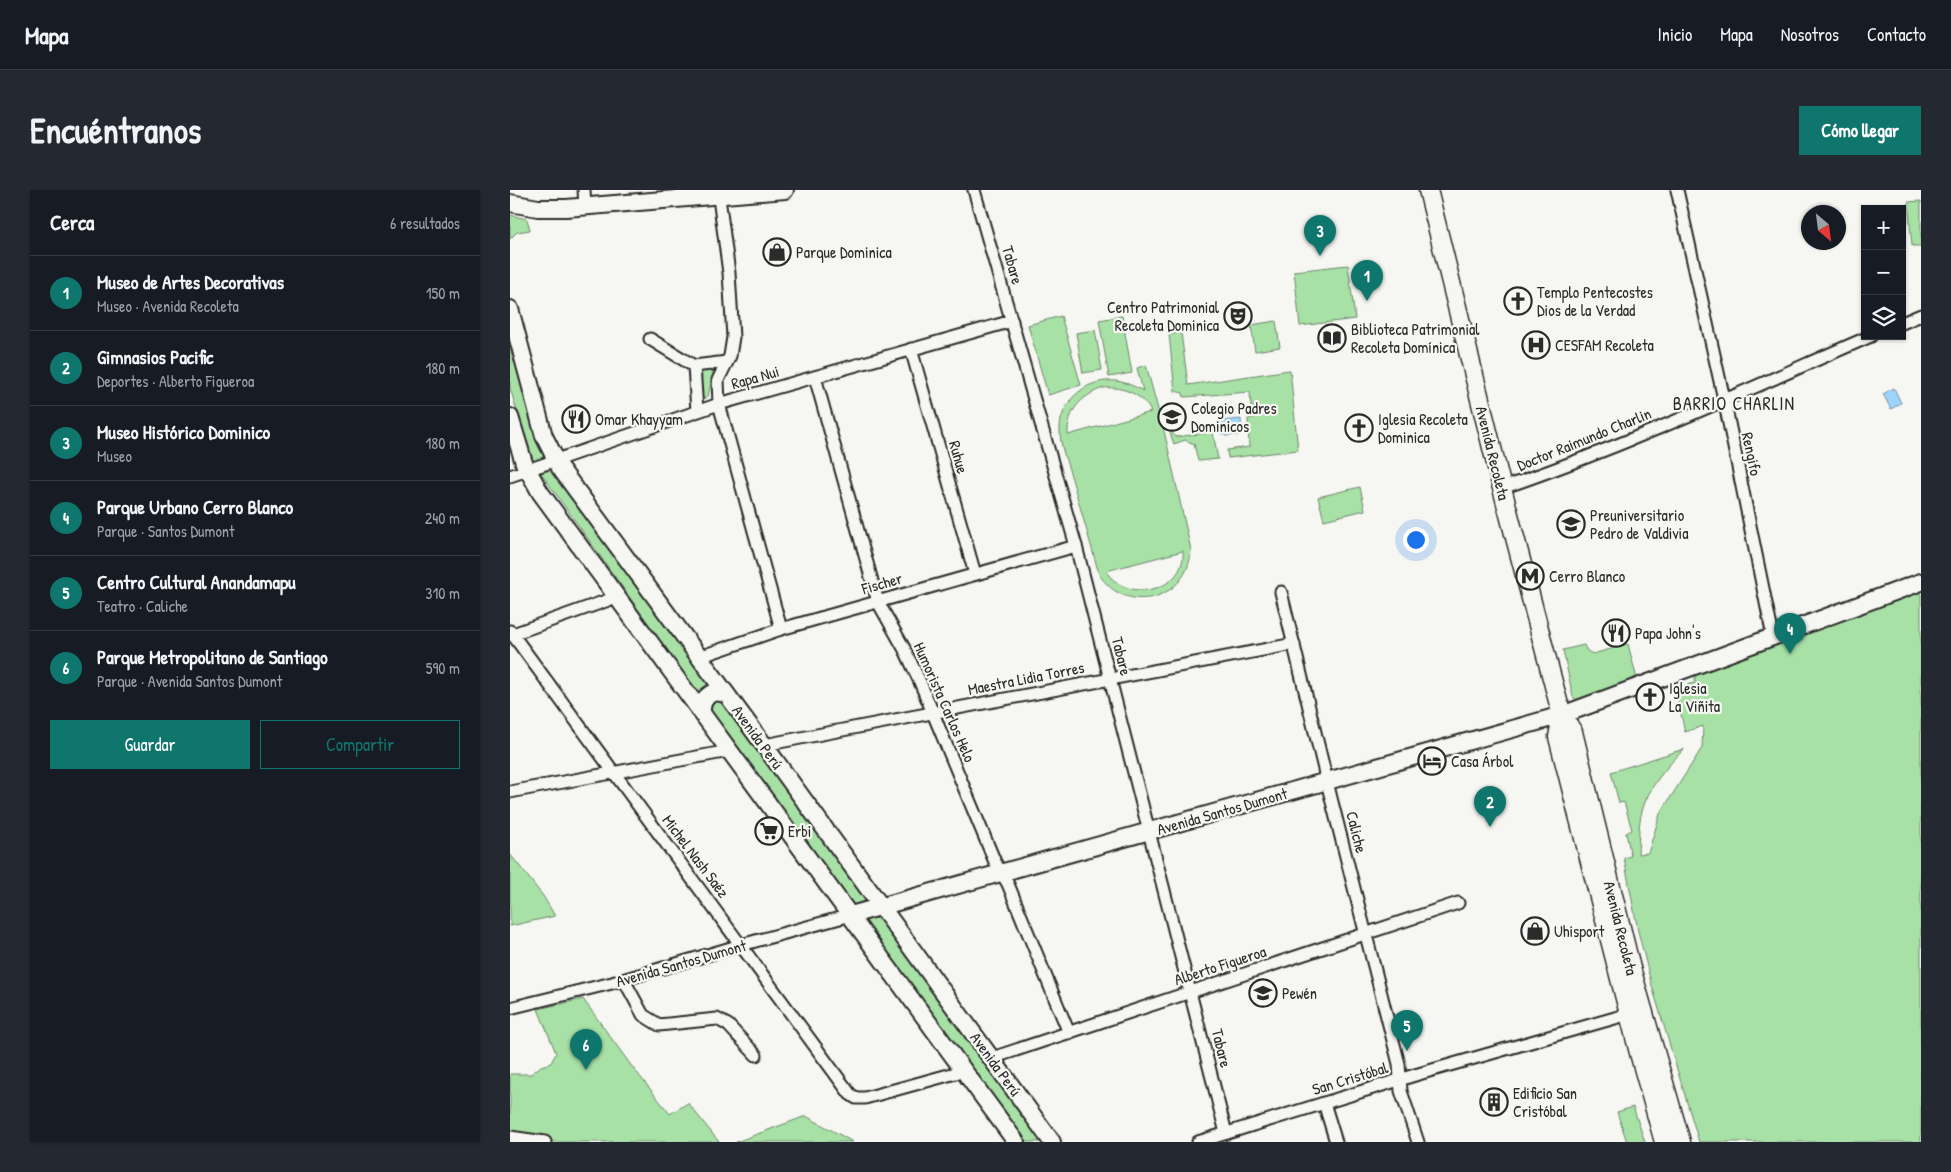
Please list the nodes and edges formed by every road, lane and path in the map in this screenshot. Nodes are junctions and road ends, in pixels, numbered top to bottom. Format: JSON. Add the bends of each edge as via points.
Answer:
{"nodes":[{"id":1,"x":785,"y":190,"type":"edge"},
{"id":2,"x":974,"y":190,"type":"edge"},
{"id":3,"x":1428,"y":190,"type":"edge"},
{"id":4,"x":1677,"y":190,"type":"edge"},
{"id":5,"x":718,"y":193,"type":"edge"},
{"id":6,"x":584,"y":198,"type":"edge"},
{"id":7,"x":510,"y":203,"type":"edge"},
{"id":8,"x":510,"y":309,"type":"edge"},
{"id":9,"x":1921,"y":315,"type":"edge"},
{"id":10,"x":1012,"y":321,"type":"junction"},
{"id":11,"x":1906,"y":321,"type":"edge"},
{"id":12,"x":650,"y":338,"type":"dead end"},
{"id":13,"x":1862,"y":340,"type":"edge"},
{"id":14,"x":911,"y":349,"type":"junction"},
{"id":15,"x":727,"y":362,"type":"junction"},
{"id":16,"x":694,"y":366,"type":"junction"},
{"id":17,"x":815,"y":377,"type":"junction"},
{"id":18,"x":1724,"y":400,"type":"junction"},
{"id":19,"x":719,"y":404,"type":"junction"},
{"id":20,"x":697,"y":411,"type":"junction"},
{"id":21,"x":510,"y":417,"type":"edge"},
{"id":22,"x":555,"y":460,"type":"junction"},
{"id":23,"x":528,"y":470,"type":"junction"},
{"id":24,"x":510,"y":476,"type":"edge"},
{"id":25,"x":1502,"y":488,"type":"junction"},
{"id":26,"x":1076,"y":546,"type":"junction"},
{"id":27,"x":975,"y":574,"type":"junction"},
{"id":28,"x":1921,"y":582,"type":"edge"},
{"id":29,"x":1281,"y":592,"type":"dead end"},
{"id":30,"x":618,"y":597,"type":"junction"},
{"id":31,"x":878,"y":602,"type":"junction"},
{"id":32,"x":781,"y":629,"type":"junction"},
{"id":33,"x":511,"y":633,"type":"edge"},
{"id":34,"x":1773,"y":637,"type":"junction"},
{"id":35,"x":1294,"y":644,"type":"junction"},
{"id":36,"x":699,"y":657,"type":"junction"},
{"id":37,"x":1110,"y":678,"type":"junction"},
{"id":38,"x":727,"y":695,"type":"junction"},
{"id":39,"x":933,"y":712,"type":"junction"},
{"id":40,"x":702,"y":713,"type":"junction"},
{"id":41,"x":1562,"y":715,"type":"junction"},
{"id":42,"x":764,"y":745,"type":"junction"},
{"id":43,"x":729,"y":751,"type":"junction"},
{"id":44,"x":614,"y":773,"type":"junction"},
{"id":45,"x":1328,"y":781,"type":"junction"},
{"id":46,"x":510,"y":792,"type":"edge"},
{"id":47,"x":1150,"y":831,"type":"junction"},
{"id":48,"x":1001,"y":873,"type":"junction"},
{"id":49,"x":1458,"y":903,"type":"dead end"},
{"id":50,"x":882,"y":906,"type":"junction"},
{"id":51,"x":851,"y":915,"type":"junction"},
{"id":52,"x":1366,"y":934,"type":"junction"},
{"id":53,"x":741,"y":944,"type":"junction"},
{"id":54,"x":624,"y":980,"type":"junction"},
{"id":55,"x":1191,"y":992,"type":"junction"},
{"id":56,"x":510,"y":1008,"type":"edge"},
{"id":57,"x":1629,"y":1014,"type":"junction"},
{"id":58,"x":1646,"y":1021,"type":"junction"},
{"id":59,"x":1069,"y":1033,"type":"junction"},
{"id":60,"x":756,"y":1055,"type":"dead end"},
{"id":61,"x":992,"y":1058,"type":"junction"},
{"id":62,"x":963,"y":1071,"type":"junction"},
{"id":63,"x":1401,"y":1080,"type":"junction"},
{"id":64,"x":1324,"y":1103,"type":"junction"},
{"id":65,"x":1226,"y":1133,"type":"junction"},
{"id":66,"x":510,"y":1137,"type":"edge"},
{"id":67,"x":545,"y":1142,"type":"edge"},
{"id":68,"x":1016,"y":1142,"type":"edge"},
{"id":69,"x":1052,"y":1142,"type":"edge"},
{"id":70,"x":1198,"y":1142,"type":"edge"},
{"id":71,"x":1336,"y":1142,"type":"edge"},
{"id":72,"x":1418,"y":1142,"type":"edge"},
{"id":73,"x":1664,"y":1142,"type":"edge"},
{"id":74,"x":1681,"y":1142,"type":"edge"}],
"edges":[{"from":1,"to":5,"type":"main road"},
{"from":2,"to":10,"type":"street","name":"Tabare"},
{"from":3,"to":25,"type":"main road","name":"Avenida Recoleta"},
{"from":4,"to":18,"type":"street","name":"Rengifo"},
{"from":5,"to":6,"type":"main road"},
{"from":5,"to":15,"type":"street","via":[[729,273],[733,337]]},
{"from":6,"to":7,"type":"main road","via":[[538,208]]},
{"from":8,"to":22,"type":"main road","name":"Avenida Perú","via":[[544,436]]},
{"from":9,"to":11,"type":"street"},
{"from":10,"to":14,"type":"street","name":"Rapa Nui"},
{"from":10,"to":26,"type":"street","name":"Tabare"},
{"from":12,"to":16,"type":"street"},
{"from":13,"to":18,"type":"street","name":"Doctor Raimundo Charlin"},
{"from":14,"to":17,"type":"street","name":"Rapa Nui"},
{"from":14,"to":27,"type":"street","name":"Ruhue"},
{"from":15,"to":16,"type":"street"},
{"from":15,"to":19,"type":"street","via":[[718,380]]},
{"from":16,"to":20,"type":"street"},
{"from":17,"to":19,"type":"street","name":"Rapa Nui"},
{"from":17,"to":31,"type":"street","name":"Humorista Carlos Helo"},
{"from":18,"to":25,"type":"street","name":"Doctor Raimundo Charlin"},
{"from":18,"to":34,"type":"street","name":"Rengifo"},
{"from":19,"to":20,"type":"street","name":"Rapa Nui"},
{"from":19,"to":32,"type":"street"},
{"from":20,"to":22,"type":"street","name":"Rapa Nui"},
{"from":21,"to":23,"type":"main road","name":"Avenida Perú"},
{"from":22,"to":23,"type":"street","name":"Rapa Nui"},
{"from":22,"to":36,"type":"main road","name":"Avenida Perú"},
{"from":23,"to":24,"type":"street","name":"Rapa Nui"},
{"from":23,"to":30,"type":"main road","name":"Avenida Perú","via":[[540,492]]},
{"from":25,"to":41,"type":"main road","name":"Avenida Recoleta"},
{"from":26,"to":27,"type":"street","name":"Fischer"},
{"from":26,"to":37,"type":"street","name":"Tabare"},
{"from":27,"to":31,"type":"street","name":"Fischer"},
{"from":28,"to":34,"type":"main road","name":"Avenida Santos Dumont"},
{"from":29,"to":35,"type":"street","name":"Caliche"},
{"from":30,"to":33,"type":"street"},
{"from":30,"to":40,"type":"main road","name":"Avenida Perú"},
{"from":31,"to":32,"type":"street","name":"Fischer"},
{"from":31,"to":39,"type":"street","name":"Humorista Carlos Helo","via":[[905,650]]},
{"from":32,"to":36,"type":"street","name":"Fischer"},
{"from":33,"to":44,"type":"street","name":"Michel Nash Saéz"},
{"from":34,"to":41,"type":"main road","name":"Avenida Santos Dumont"},
{"from":35,"to":37,"type":"street","name":"Maestra Lidia Torres"},
{"from":35,"to":45,"type":"street","name":"Caliche"},
{"from":36,"to":38,"type":"main road","name":"Avenida Perú"},
{"from":37,"to":39,"type":"street","name":"Maestra Lidia Torres"},
{"from":37,"to":47,"type":"street","name":"Tabare"},
{"from":38,"to":40,"type":"main road","via":[[715,692],[709,695],[704,700]]},
{"from":38,"to":42,"type":"main road","name":"Avenida Perú"},
{"from":39,"to":42,"type":"street","name":"Maestra Lidia Torres"},
{"from":39,"to":48,"type":"street","name":"Humorista Carlos Helo"},
{"from":40,"to":43,"type":"main road","name":"Avenida Perú"},
{"from":41,"to":45,"type":"main road","name":"Avenida Santos Dumont"},
{"from":41,"to":57,"type":"main road","name":"Avenida Recoleta","via":[[1558,737]]},
{"from":41,"to":58,"type":"main road","name":"Avenida Recoleta","via":[[1573,732]]},
{"from":42,"to":50,"type":"main road","name":"Avenida Perú"},
{"from":43,"to":44,"type":"street"},
{"from":43,"to":51,"type":"main road","name":"Avenida Perú"},
{"from":44,"to":46,"type":"street"},
{"from":44,"to":53,"type":"street","name":"Michel Nash Saéz"},
{"from":45,"to":47,"type":"main road","name":"Avenida Santos Dumont"},
{"from":45,"to":52,"type":"street","name":"Caliche"},
{"from":47,"to":48,"type":"main road","name":"Avenida Santos Dumont"},
{"from":47,"to":55,"type":"street","name":"Tabare"},
{"from":48,"to":50,"type":"main road","name":"Avenida Santos Dumont"},
{"from":48,"to":59,"type":"street","name":"Humorista Carlos Helo"},
{"from":49,"to":52,"type":"street","name":"Alberto Figueroa"},
{"from":50,"to":51,"type":"main road","name":"Avenida Santos Dumont"},
{"from":50,"to":61,"type":"main road","name":"Avenida Perú"},
{"from":51,"to":53,"type":"street","name":"Avenida Santos Dumont"},
{"from":51,"to":62,"type":"main road","name":"Avenida Perú"},
{"from":52,"to":55,"type":"street","name":"Alberto Figueroa"},
{"from":52,"to":63,"type":"street","name":"Caliche"},
{"from":53,"to":54,"type":"street","name":"Avenida Santos Dumont"},
{"from":53,"to":62,"type":"street","name":"Michel Nash Saéz","via":[[848,1092],[856,1098]]},
{"from":54,"to":56,"type":"street","name":"Avenida Santos Dumont"},
{"from":54,"to":60,"type":"street","via":[[643,1015],[659,1024],[717,1019],[728,1025]]},
{"from":55,"to":59,"type":"street","name":"Alberto Figueroa"},
{"from":55,"to":65,"type":"street","name":"Tabare"},
{"from":57,"to":58,"type":"main road","via":[[1639,1015]]},
{"from":57,"to":63,"type":"street","name":"San Cristóbal"},
{"from":57,"to":73,"type":"main road","name":"Avenida Recoleta"},
{"from":58,"to":74,"type":"main road","name":"Avenida Recoleta"},
{"from":59,"to":61,"type":"street","name":"Alberto Figueroa"},
{"from":61,"to":69,"type":"main road","name":"Avenida Perú"},
{"from":62,"to":68,"type":"main road","name":"Avenida Perú"},
{"from":63,"to":64,"type":"street","name":"San Cristóbal"},
{"from":63,"to":72,"type":"street","name":"Caliche","via":[[1403,1097]]},
{"from":64,"to":65,"type":"street","name":"San Cristóbal"},
{"from":64,"to":71,"type":"street"},
{"from":65,"to":70,"type":"street","name":"San Cristóbal"},
{"from":66,"to":67,"type":"street"}]}
